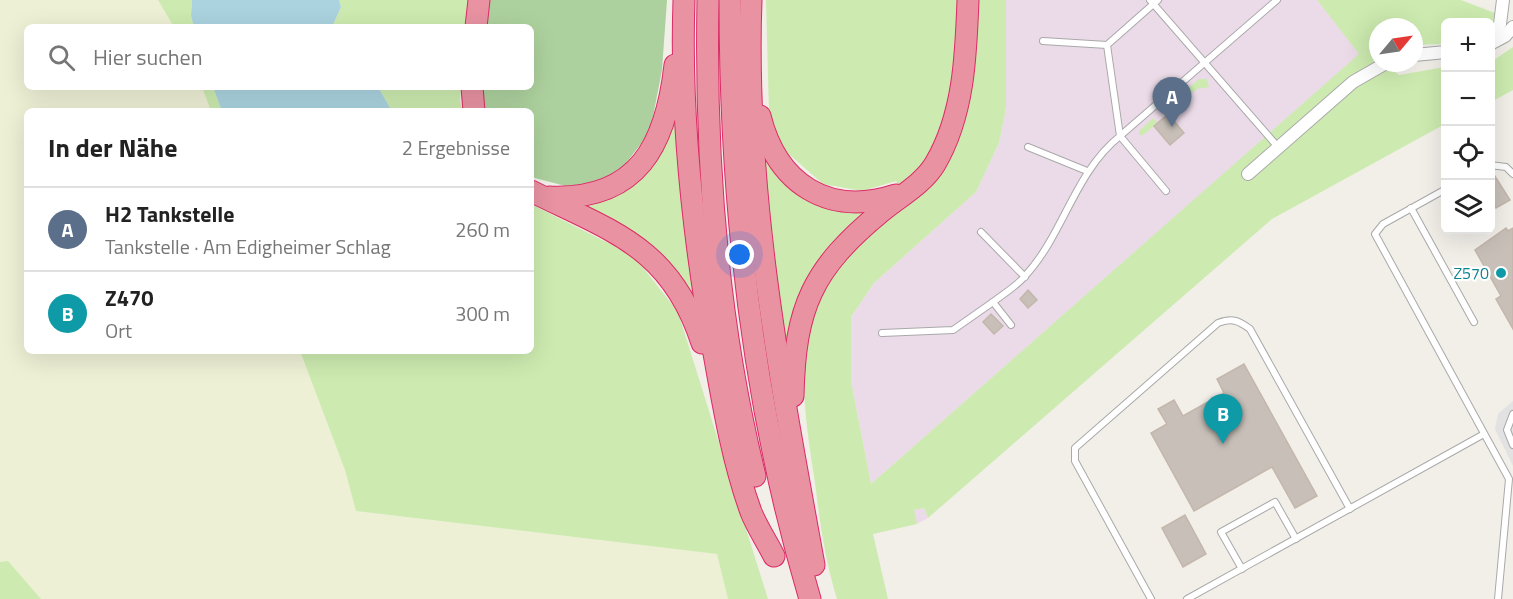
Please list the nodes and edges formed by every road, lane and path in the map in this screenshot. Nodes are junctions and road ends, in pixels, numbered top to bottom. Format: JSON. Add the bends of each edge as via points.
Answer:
{"nodes":[{"id":1,"x":479,"y":0,"type":"edge"},
{"id":2,"x":708,"y":0,"type":"edge"},
{"id":3,"x":730,"y":0,"type":"edge"},
{"id":4,"x":750,"y":0,"type":"edge"},
{"id":5,"x":968,"y":0,"type":"edge"},
{"id":6,"x":1277,"y":0,"type":"edge"},
{"id":7,"x":1503,"y":0,"type":"edge"},
{"id":8,"x":1154,"y":1,"type":"edge"},
{"id":9,"x":684,"y":5,"type":"edge"},
{"id":10,"x":476,"y":24,"type":"edge"},
{"id":11,"x":1513,"y":27,"type":"edge"},
{"id":12,"x":1495,"y":35,"type":"edge"},
{"id":13,"x":1043,"y":41,"type":"dead end"},
{"id":14,"x":1495,"y":42,"type":"edge"},
{"id":15,"x":1107,"y":45,"type":"junction"},
{"id":16,"x":1441,"y":52,"type":"edge"},
{"id":17,"x":1423,"y":54,"type":"edge"},
{"id":18,"x":1205,"y":63,"type":"junction"},
{"id":19,"x":1370,"y":72,"type":"edge"},
{"id":20,"x":751,"y":80,"type":"junction"},
{"id":21,"x":472,"y":90,"type":"edge"},
{"id":22,"x":474,"y":108,"type":"edge"},
{"id":23,"x":1120,"y":136,"type":"junction"},
{"id":24,"x":1028,"y":147,"type":"dead end"},
{"id":25,"x":1278,"y":147,"type":"junction"},
{"id":26,"x":1495,"y":166,"type":"edge"},
{"id":27,"x":1087,"y":171,"type":"junction"},
{"id":28,"x":1248,"y":174,"type":"dead end"},
{"id":29,"x":1513,"y":174,"type":"edge"},
{"id":30,"x":1166,"y":191,"type":"dead end"},
{"id":31,"x":905,"y":192,"type":"junction"},
{"id":32,"x":1441,"y":192,"type":"edge"},
{"id":33,"x":536,"y":194,"type":"edge"},
{"id":34,"x":1411,"y":208,"type":"junction"},
{"id":35,"x":981,"y":232,"type":"dead end"},
{"id":36,"x":1025,"y":277,"type":"junction"},
{"id":37,"x":993,"y":302,"type":"junction"},
{"id":38,"x":1474,"y":322,"type":"dead end"},
{"id":39,"x":1011,"y":325,"type":"dead end"},
{"id":40,"x":882,"y":333,"type":"dead end"},
{"id":41,"x":721,"y":391,"type":"junction"},
{"id":42,"x":1513,"y":414,"type":"edge"},
{"id":43,"x":1484,"y":434,"type":"junction"},
{"id":44,"x":792,"y":442,"type":"junction"},
{"id":45,"x":1513,"y":445,"type":"edge"},
{"id":46,"x":1350,"y":509,"type":"junction"},
{"id":47,"x":1296,"y":539,"type":"junction"},
{"id":48,"x":1242,"y":569,"type":"junction"},
{"id":49,"x":810,"y":599,"type":"edge"},
{"id":50,"x":822,"y":599,"type":"edge"},
{"id":51,"x":1151,"y":599,"type":"edge"},
{"id":52,"x":1187,"y":599,"type":"edge"},
{"id":53,"x":1498,"y":599,"type":"edge"}],
"edges":[{"from":1,"to":10,"type":"highway"},
{"from":2,"to":41,"type":"highway","via":[[710,138],[724,307],[740,404],[774,556],[751,513]]},
{"from":3,"to":49,"type":"highway","via":[[737,198],[751,328],[775,463]]},
{"from":4,"to":20,"type":"highway"},
{"from":5,"to":31,"type":"highway","via":[[966,48],[954,122],[935,165]]},
{"from":6,"to":18,"type":"lane"},
{"from":7,"to":12,"type":"street"},
{"from":8,"to":15,"type":"lane"},
{"from":8,"to":18,"type":"lane"},
{"from":9,"to":33,"type":"highway","via":[[669,102],[656,141],[642,162],[626,179],[594,195]]},
{"from":9,"to":41,"type":"highway","via":[[695,229]]},
{"from":11,"to":14,"type":"street"},
{"from":13,"to":15,"type":"lane"},
{"from":15,"to":23,"type":"lane"},
{"from":16,"to":17,"type":"street"},
{"from":18,"to":23,"type":"lane"},
{"from":18,"to":25,"type":"lane"},
{"from":19,"to":25,"type":"street","via":[[1353,82]]},
{"from":20,"to":31,"type":"highway","via":[[773,151],[796,181],[817,194],[852,202],[879,200]]},
{"from":20,"to":44,"type":"highway","via":[[766,276]]},
{"from":21,"to":22,"type":"highway"},
{"from":23,"to":27,"type":"lane"},
{"from":23,"to":30,"type":"lane"},
{"from":24,"to":27,"type":"lane"},
{"from":25,"to":28,"type":"street"},
{"from":26,"to":29,"type":"lane","via":[[1506,167]]},
{"from":27,"to":36,"type":"lane"},
{"from":31,"to":44,"type":"highway","via":[[840,247],[819,275],[807,301],[797,331]]},
{"from":32,"to":34,"type":"lane"},
{"from":33,"to":41,"type":"highway","via":[[617,232],[661,267],[688,306]]},
{"from":34,"to":38,"type":"lane"},
{"from":34,"to":43,"type":"lane","via":[[1383,224],[1375,234]]},
{"from":35,"to":36,"type":"lane"},
{"from":36,"to":37,"type":"lane"},
{"from":37,"to":39,"type":"lane"},
{"from":37,"to":40,"type":"lane","via":[[953,330]]},
{"from":42,"to":45,"type":"lane","via":[[1507,430]]},
{"from":43,"to":46,"type":"lane"},
{"from":43,"to":53,"type":"lane","via":[[1509,479]]},
{"from":44,"to":50,"type":"highway"},
{"from":46,"to":47,"type":"lane"},
{"from":46,"to":51,"type":"lane","via":[[1250,329],[1230,319],[1218,323],[1075,448],[1075,461]]},
{"from":47,"to":48,"type":"lane"},
{"from":47,"to":48,"type":"lane","via":[[1275,502],[1221,532]]},
{"from":48,"to":52,"type":"lane"}]}
